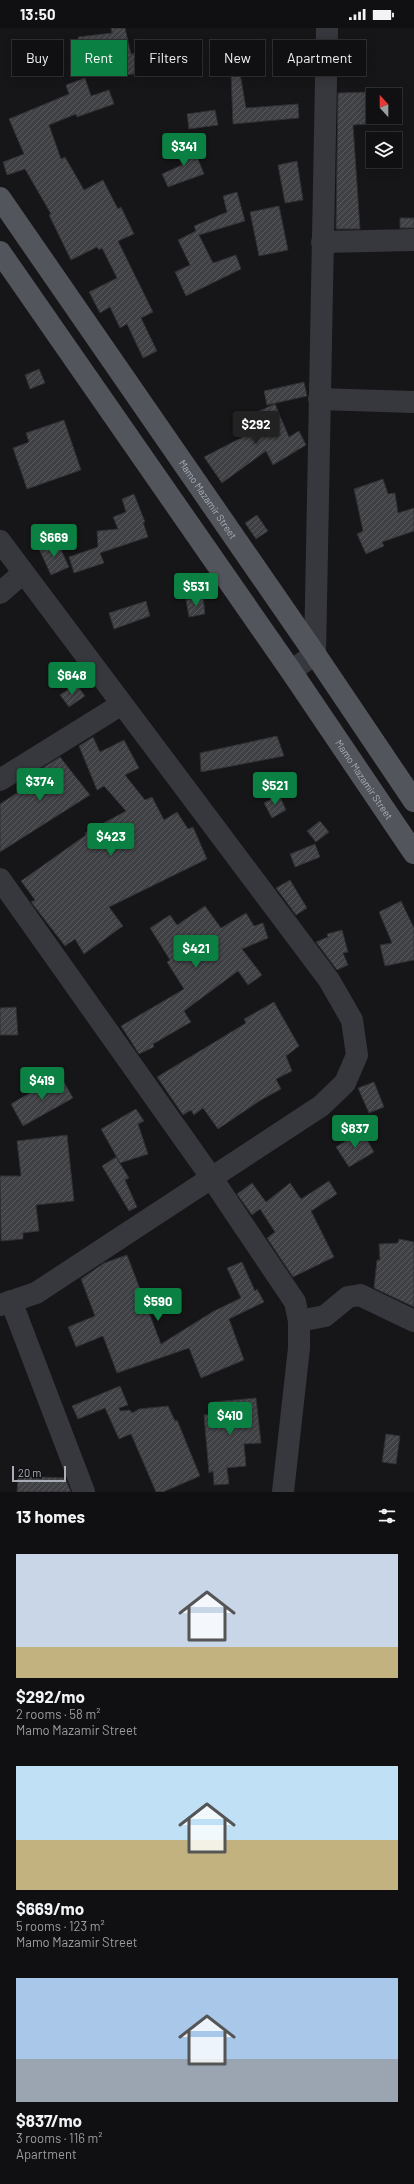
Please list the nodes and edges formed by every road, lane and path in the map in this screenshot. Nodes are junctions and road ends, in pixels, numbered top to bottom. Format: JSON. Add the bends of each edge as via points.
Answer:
{"nodes":[{"id":1,"x":327,"y":28,"type":"edge"},
{"id":2,"x":0,"y":198,"type":"edge"},
{"id":3,"x":414,"y":240,"type":"edge"},
{"id":4,"x":322,"y":242,"type":"junction"},
{"id":5,"x":0,"y":252,"type":"edge"},
{"id":6,"x":319,"y":399,"type":"junction"},
{"id":7,"x":414,"y":402,"type":"edge"},
{"id":8,"x":0,"y":541,"type":"edge"},
{"id":9,"x":23,"y":573,"type":"junction"},
{"id":10,"x":0,"y":593,"type":"edge"},
{"id":11,"x":315,"y":654,"type":"junction"},
{"id":12,"x":291,"y":671,"type":"junction"},
{"id":13,"x":122,"y":704,"type":"junction"},
{"id":14,"x":0,"y":780,"type":"edge"},
{"id":15,"x":414,"y":801,"type":"edge"},
{"id":16,"x":414,"y":853,"type":"edge"},
{"id":17,"x":0,"y":879,"type":"edge"},
{"id":18,"x":211,"y":1177,"type":"junction"},
{"id":19,"x":5,"y":1303,"type":"edge"},
{"id":20,"x":299,"y":1321,"type":"junction"},
{"id":21,"x":414,"y":1321,"type":"edge"},
{"id":22,"x":84,"y":1492,"type":"edge"},
{"id":23,"x":283,"y":1492,"type":"edge"}],
"edges":[{"from":1,"to":4,"type":"street"},
{"from":2,"to":11,"type":"main road","name":"Mamo Mazamir Street"},
{"from":3,"to":4,"type":"street"},
{"from":4,"to":6,"type":"street"},
{"from":5,"to":12,"type":"main road","name":"Mamo Mazamir Street"},
{"from":6,"to":7,"type":"street"},
{"from":6,"to":11,"type":"street"},
{"from":8,"to":9,"type":"street"},
{"from":9,"to":10,"type":"street"},
{"from":9,"to":13,"type":"street"},
{"from":11,"to":12,"type":"street"},
{"from":11,"to":15,"type":"main road","name":"Mamo Mazamir Street"},
{"from":12,"to":16,"type":"main road","name":"Mamo Mazamir Street"},
{"from":13,"to":14,"type":"street"},
{"from":13,"to":18,"type":"street","via":[[329,980],[352,1020],[357,1055],[345,1083],[322,1106]]},
{"from":17,"to":18,"type":"street"},
{"from":18,"to":19,"type":"street","via":[[36,1293]]},
{"from":18,"to":20,"type":"street","via":[[295,1302]]},
{"from":19,"to":22,"type":"street"},
{"from":20,"to":21,"type":"street","via":[[325,1316],[348,1296],[360,1294]]},
{"from":20,"to":23,"type":"street","via":[[299,1348]]}]}
